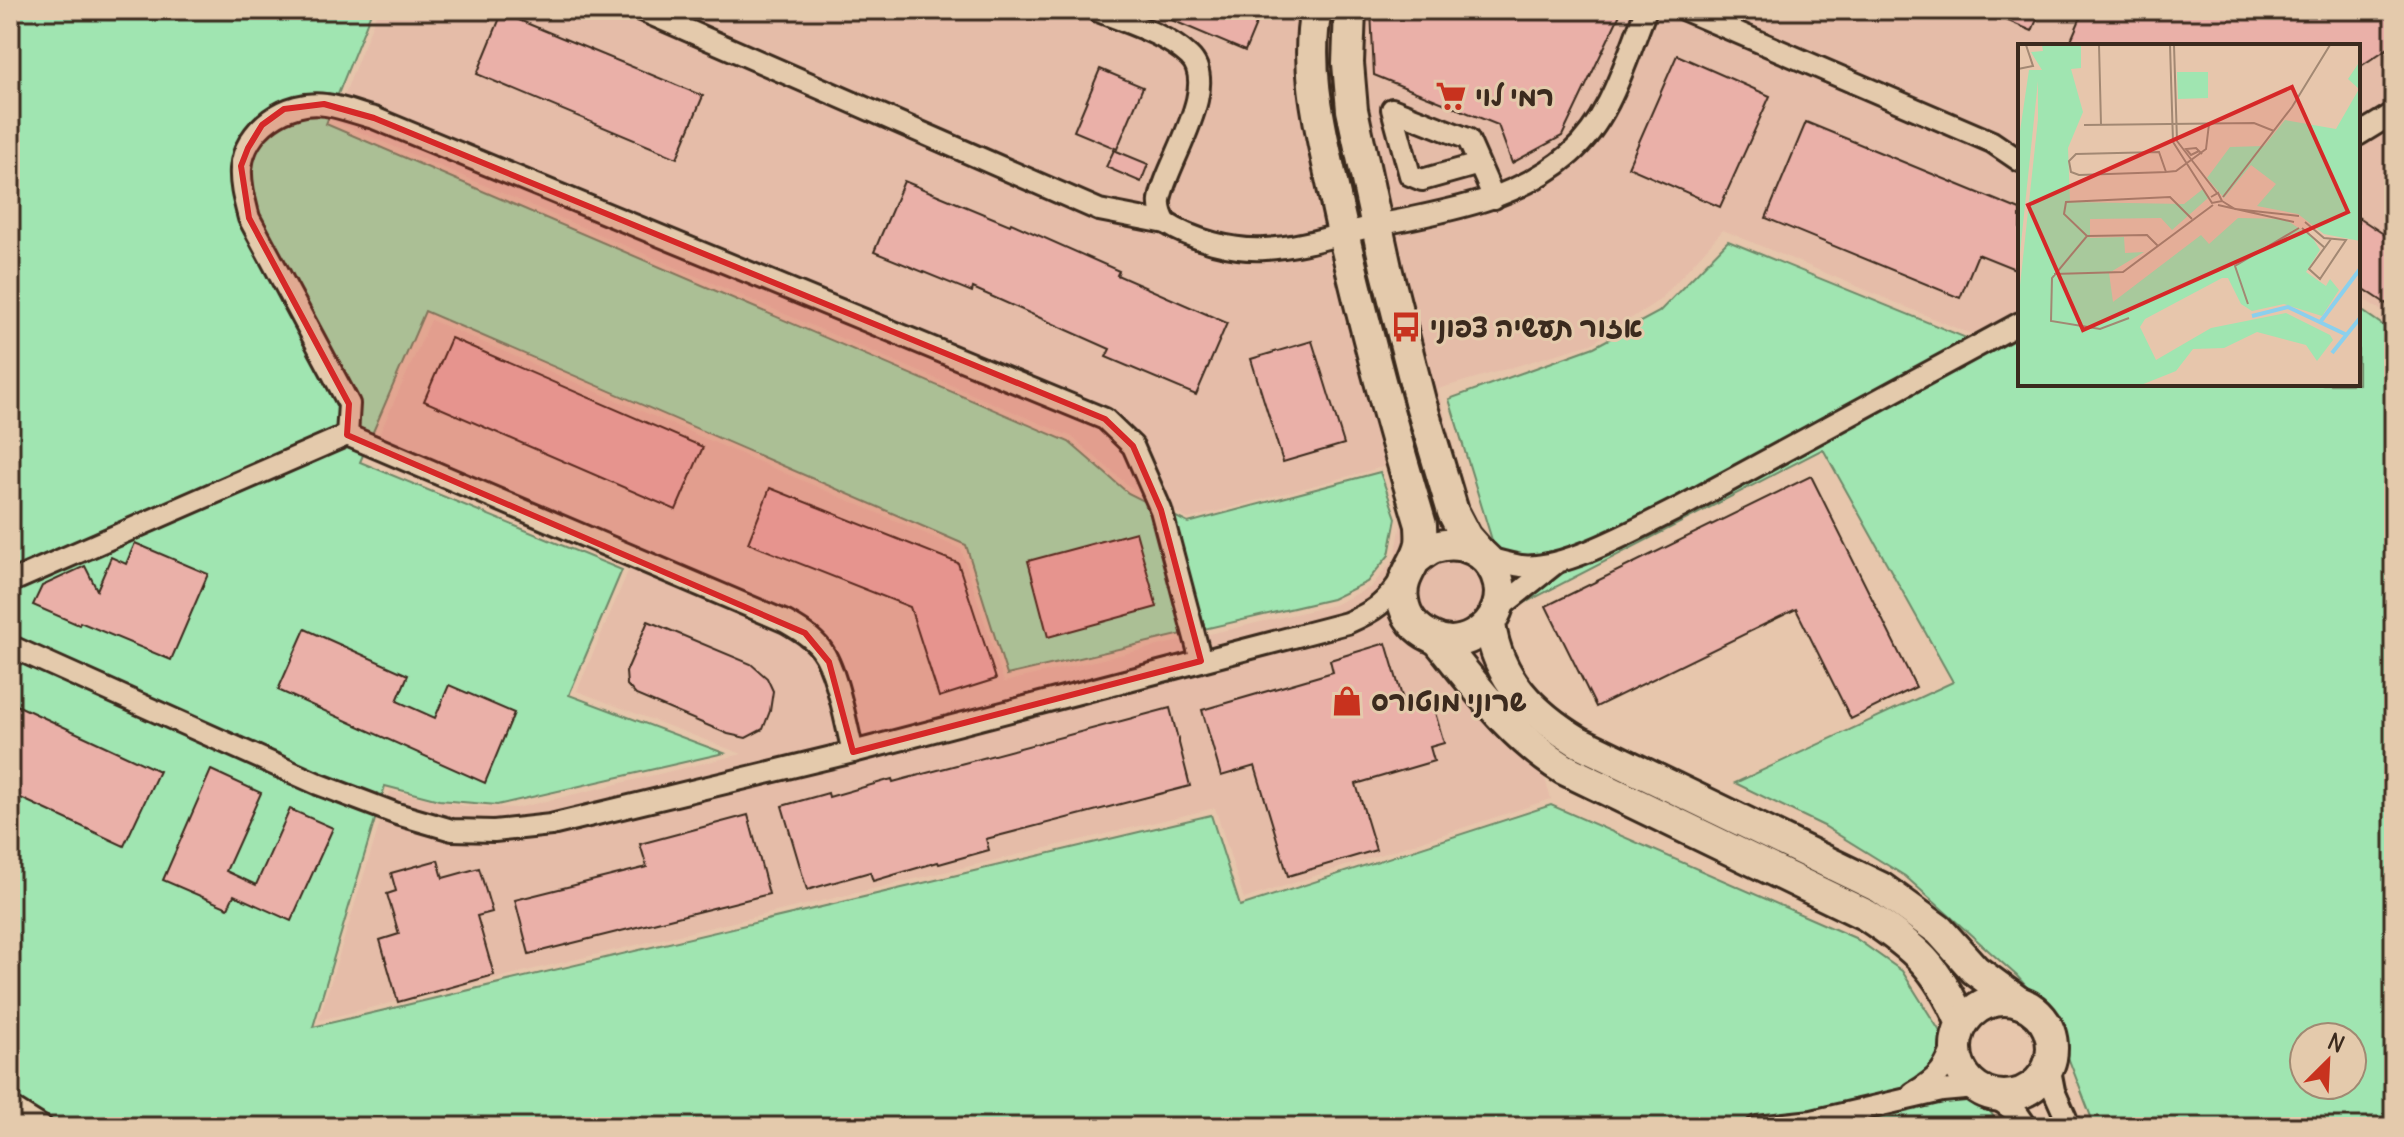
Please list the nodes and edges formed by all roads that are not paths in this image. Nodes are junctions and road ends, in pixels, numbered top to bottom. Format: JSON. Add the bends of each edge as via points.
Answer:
{"nodes":[{"id":1,"x":641,"y":10,"type":"edge"},
{"id":2,"x":1096,"y":10,"type":"edge"},
{"id":3,"x":1316,"y":10,"type":"edge"},
{"id":4,"x":1350,"y":10,"type":"edge"},
{"id":5,"x":1646,"y":10,"type":"edge"},
{"id":6,"x":1685,"y":10,"type":"edge"},
{"id":7,"x":2394,"y":113,"type":"edge"},
{"id":8,"x":2360,"y":134,"type":"edge"},
{"id":9,"x":2018,"y":160,"type":"edge"},
{"id":10,"x":1479,"y":164,"type":"dead end"},
{"id":11,"x":1494,"y":198,"type":"junction"},
{"id":12,"x":1166,"y":223,"type":"junction"},
{"id":13,"x":1377,"y":226,"type":"junction"},
{"id":14,"x":1343,"y":234,"type":"junction"},
{"id":15,"x":2018,"y":324,"type":"edge"},
{"id":16,"x":347,"y":435,"type":"junction"},
{"id":17,"x":1482,"y":555,"type":"junction"},
{"id":18,"x":1563,"y":559,"type":"junction"},
{"id":19,"x":1410,"y":567,"type":"junction"},
{"id":20,"x":10,"y":582,"type":"edge"},
{"id":21,"x":1494,"y":616,"type":"junction"},
{"id":22,"x":1347,"y":623,"type":"junction"},
{"id":23,"x":1430,"y":636,"type":"junction"},
{"id":24,"x":10,"y":646,"type":"edge"},
{"id":25,"x":1201,"y":661,"type":"junction"},
{"id":26,"x":853,"y":752,"type":"junction"},
{"id":27,"x":2020,"y":1003,"type":"junction"},
{"id":28,"x":1959,"y":1031,"type":"junction"},
{"id":29,"x":2049,"y":1065,"type":"junction"},
{"id":30,"x":1984,"y":1092,"type":"junction"},
{"id":31,"x":1904,"y":1099,"type":"junction"},
{"id":32,"x":10,"y":1107,"type":"edge"},
{"id":33,"x":42,"y":1127,"type":"edge"},
{"id":34,"x":1757,"y":1127,"type":"edge"},
{"id":35,"x":2027,"y":1127,"type":"edge"},
{"id":36,"x":2070,"y":1127,"type":"edge"}],
"edges":[{"from":1,"to":12,"type":"street","via":[[1099,210]]},
{"from":2,"to":12,"type":"street","via":[[1171,42],[1192,58],[1198,74],[1197,104],[1159,203]]},
{"from":3,"to":14,"type":"street","via":[[1313,64],[1318,115]]},
{"from":4,"to":13,"type":"street","via":[[1352,110]]},
{"from":5,"to":11,"type":"street","via":[[1592,131],[1539,177]]},
{"from":6,"to":9,"type":"street","via":[[1992,142]]},
{"from":7,"to":8,"type":"street"},
{"from":10,"to":11,"type":"street"},
{"from":11,"to":13,"type":"street"},
{"from":12,"to":14,"type":"street","via":[[1192,236],[1264,249]]},
{"from":13,"to":14,"type":"street"},
{"from":13,"to":17,"type":"street","via":[[1453,512]]},
{"from":14,"to":19,"type":"street","via":[[1421,525],[1421,542]]},
{"from":15,"to":18,"type":"street","via":[[1681,507]]},
{"from":16,"to":20,"type":"street"},
{"from":16,"to":25,"type":"street","via":[[349,404],[249,218],[242,189],[241,166],[248,148],[262,125],[284,109],[324,104],[374,118],[1105,419],[1133,446],[1161,510]]},
{"from":16,"to":26,"type":"street","via":[[805,633],[829,662]]},
{"from":17,"to":18,"type":"street","via":[[1521,566]]},
{"from":17,"to":19,"type":"street","via":[[1458,544],[1433,547]]},
{"from":17,"to":21,"type":"street","via":[[1499,582]]},
{"from":18,"to":21,"type":"street"},
{"from":19,"to":22,"type":"street","via":[[1386,601]]},
{"from":19,"to":23,"type":"street","via":[[1403,604]]},
{"from":21,"to":23,"type":"street","via":[[1464,640]]},
{"from":21,"to":27,"type":"street","via":[[1492,643],[1501,667],[1556,728],[1881,888],[1939,930],[1975,970]]},
{"from":22,"to":23,"type":"street","via":[[1388,620]]},
{"from":22,"to":25,"type":"street"},
{"from":23,"to":28,"type":"street","via":[[1538,753],[1866,915],[1897,936],[1936,973],[1951,996]]},
{"from":24,"to":26,"type":"street","via":[[318,784],[452,830],[551,825]]},
{"from":25,"to":26,"type":"street"},
{"from":27,"to":28,"type":"street","via":[[1987,1003],[1973,1011]]},
{"from":27,"to":29,"type":"street","via":[[2049,1032]]},
{"from":28,"to":30,"type":"street","via":[[1956,1056],[1964,1076]]},
{"from":28,"to":31,"type":"street","via":[[1945,1069]]},
{"from":29,"to":30,"type":"street","via":[[2028,1090],[2012,1096]]},
{"from":29,"to":36,"type":"street"},
{"from":30,"to":31,"type":"street","via":[[1942,1091]]},
{"from":30,"to":35,"type":"street","via":[[2018,1114]]},
{"from":31,"to":34,"type":"street","via":[[1853,1113]]},
{"from":32,"to":33,"type":"street"}]}
